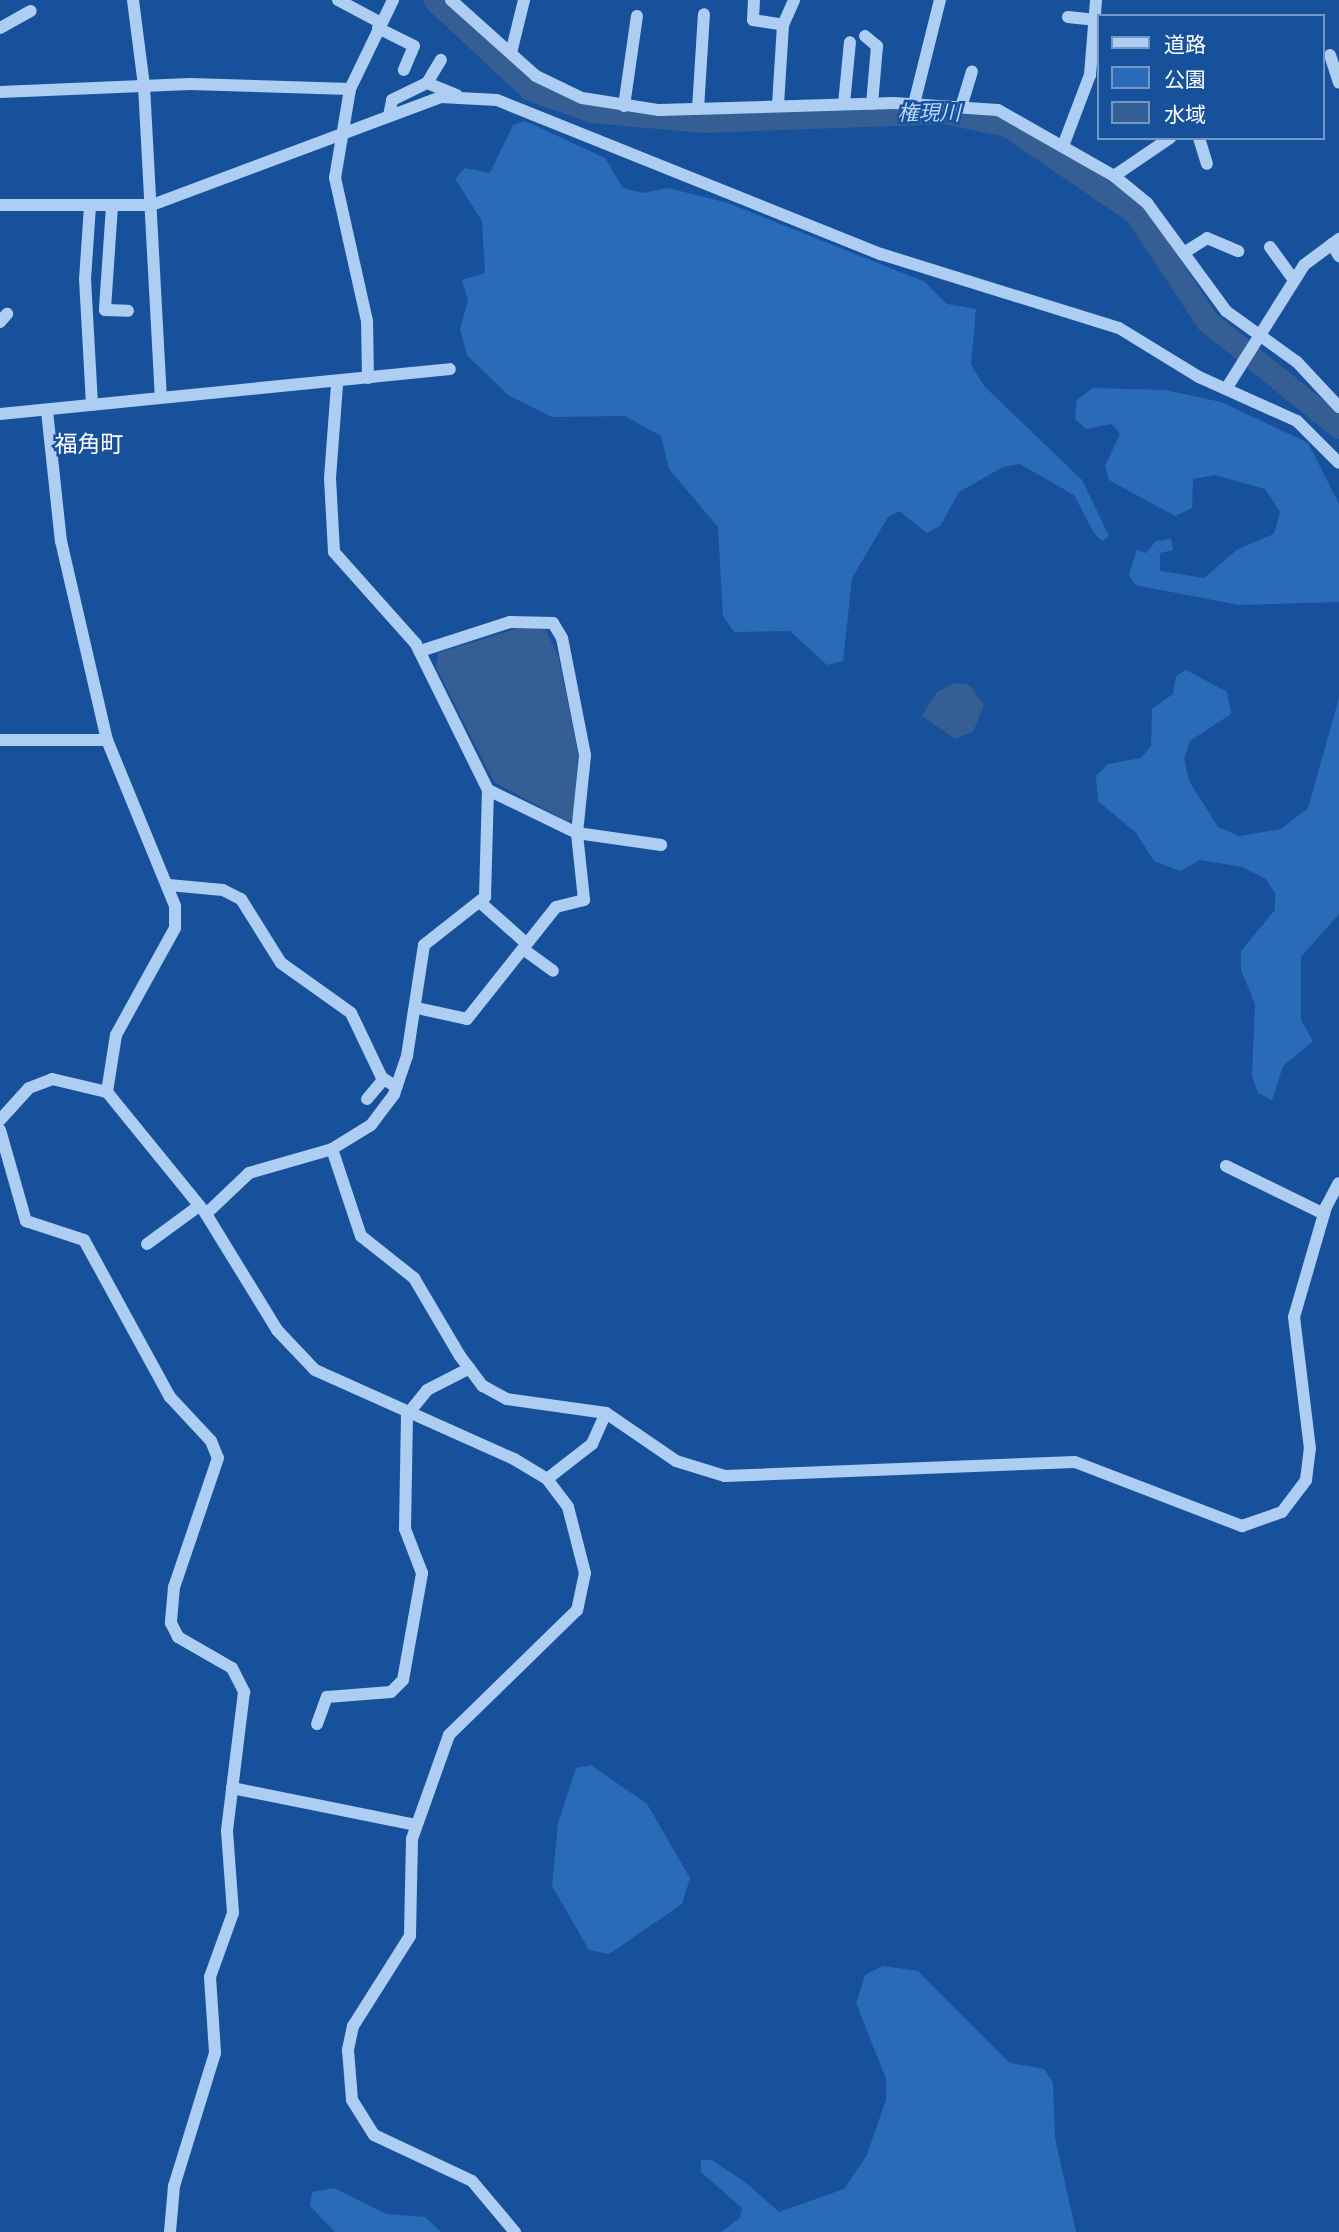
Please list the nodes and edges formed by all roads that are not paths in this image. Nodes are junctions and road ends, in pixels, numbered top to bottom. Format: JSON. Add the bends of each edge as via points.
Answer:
{"nodes":[{"id":1,"x":133,"y":0,"type":"edge"},
{"id":2,"x":338,"y":0,"type":"edge"},
{"id":3,"x":393,"y":0,"type":"edge"},
{"id":4,"x":451,"y":0,"type":"edge"},
{"id":5,"x":524,"y":0,"type":"edge"},
{"id":6,"x":754,"y":0,"type":"edge"},
{"id":7,"x":794,"y":0,"type":"edge"},
{"id":8,"x":940,"y":0,"type":"edge"},
{"id":9,"x":1096,"y":0,"type":"edge"},
{"id":10,"x":31,"y":11,"type":"dead end"},
{"id":11,"x":704,"y":14,"type":"dead end"},
{"id":12,"x":637,"y":16,"type":"dead end"},
{"id":13,"x":1068,"y":17,"type":"dead end"},
{"id":14,"x":1096,"y":19,"type":"edge"},
{"id":15,"x":783,"y":25,"type":"junction"},
{"id":16,"x":380,"y":26,"type":"junction"},
{"id":17,"x":0,"y":28,"type":"edge"},
{"id":18,"x":865,"y":36,"type":"dead end"},
{"id":19,"x":850,"y":42,"type":"dead end"},
{"id":20,"x":512,"y":52,"type":"junction"},
{"id":21,"x":1331,"y":55,"type":"edge"},
{"id":22,"x":441,"y":60,"type":"dead end"},
{"id":23,"x":404,"y":70,"type":"dead end"},
{"id":24,"x":972,"y":71,"type":"dead end"},
{"id":25,"x":427,"y":83,"type":"junction"},
{"id":26,"x":1339,"y":83,"type":"edge"},
{"id":27,"x":144,"y":86,"type":"junction"},
{"id":28,"x":350,"y":89,"type":"junction"},
{"id":29,"x":0,"y":92,"type":"edge"},
{"id":30,"x":457,"y":95,"type":"junction"},
{"id":31,"x":844,"y":104,"type":"junction"},
{"id":32,"x":872,"y":104,"type":"junction"},
{"id":33,"x":914,"y":104,"type":"junction"},
{"id":34,"x":962,"y":104,"type":"junction"},
{"id":35,"x":778,"y":105,"type":"junction"},
{"id":36,"x":624,"y":106,"type":"junction"},
{"id":37,"x":698,"y":109,"type":"junction"},
{"id":38,"x":389,"y":116,"type":"junction"},
{"id":39,"x":342,"y":132,"type":"junction"},
{"id":40,"x":1167,"y":140,"type":"edge"},
{"id":41,"x":1200,"y":140,"type":"edge"},
{"id":42,"x":1063,"y":146,"type":"junction"},
{"id":43,"x":1207,"y":164,"type":"dead end"},
{"id":44,"x":1114,"y":176,"type":"junction"},
{"id":45,"x":0,"y":205,"type":"edge"},
{"id":46,"x":152,"y":205,"type":"junction"},
{"id":47,"x":90,"y":206,"type":"junction"},
{"id":48,"x":112,"y":206,"type":"junction"},
{"id":49,"x":1335,"y":242,"type":"edge"},
{"id":50,"x":1235,"y":245,"type":"dead end"},
{"id":51,"x":1270,"y":247,"type":"dead end"},
{"id":52,"x":1185,"y":252,"type":"junction"},
{"id":53,"x":1339,"y":256,"type":"edge"},
{"id":54,"x":1294,"y":280,"type":"junction"},
{"id":55,"x":128,"y":311,"type":"dead end"},
{"id":56,"x":1256,"y":338,"type":"junction"},
{"id":57,"x":450,"y":369,"type":"dead end"},
{"id":58,"x":368,"y":378,"type":"junction"},
{"id":59,"x":337,"y":384,"type":"junction"},
{"id":60,"x":1226,"y":389,"type":"junction"},
{"id":61,"x":160,"y":397,"type":"junction"},
{"id":62,"x":92,"y":405,"type":"junction"},
{"id":63,"x":1339,"y":407,"type":"edge"},
{"id":64,"x":47,"y":411,"type":"junction"},
{"id":65,"x":0,"y":414,"type":"edge"},
{"id":66,"x":1339,"y":463,"type":"edge"},
{"id":67,"x":420,"y":651,"type":"junction"},
{"id":68,"x":0,"y":740,"type":"edge"},
{"id":69,"x":107,"y":740,"type":"junction"},
{"id":70,"x":488,"y":790,"type":"junction"},
{"id":71,"x":577,"y":832,"type":"junction"},
{"id":72,"x":661,"y":845,"type":"dead end"},
{"id":73,"x":169,"y":885,"type":"junction"},
{"id":74,"x":482,"y":904,"type":"junction"},
{"id":75,"x":524,"y":946,"type":"junction"},
{"id":76,"x":553,"y":971,"type":"dead end"},
{"id":77,"x":417,"y":1008,"type":"junction"},
{"id":78,"x":384,"y":1080,"type":"junction"},
{"id":79,"x":397,"y":1087,"type":"junction"},
{"id":80,"x":107,"y":1092,"type":"junction"},
{"id":81,"x":367,"y":1099,"type":"dead end"},
{"id":82,"x":0,"y":1120,"type":"edge"},
{"id":83,"x":0,"y":1130,"type":"edge"},
{"id":84,"x":332,"y":1149,"type":"junction"},
{"id":85,"x":1226,"y":1166,"type":"dead end"},
{"id":86,"x":1339,"y":1183,"type":"edge"},
{"id":87,"x":203,"y":1210,"type":"junction"},
{"id":88,"x":1324,"y":1214,"type":"junction"},
{"id":89,"x":147,"y":1244,"type":"dead end"},
{"id":90,"x":470,"y":1368,"type":"junction"},
{"id":91,"x":606,"y":1413,"type":"junction"},
{"id":92,"x":407,"y":1415,"type":"junction"},
{"id":93,"x":547,"y":1479,"type":"junction"},
{"id":94,"x":317,"y":1724,"type":"dead end"},
{"id":95,"x":232,"y":1788,"type":"junction"},
{"id":96,"x":415,"y":1825,"type":"junction"},
{"id":97,"x":170,"y":2232,"type":"edge"},
{"id":98,"x":515,"y":2232,"type":"edge"}],
"edges":[{"from":1,"to":27,"type":"street"},
{"from":2,"to":16,"type":"street"},
{"from":3,"to":16,"type":"street"},
{"from":4,"to":20,"type":"street"},
{"from":5,"to":20,"type":"street"},
{"from":6,"to":15,"type":"street","via":[[753,20]]},
{"from":7,"to":15,"type":"street"},
{"from":8,"to":33,"type":"street"},
{"from":9,"to":14,"type":"street"},
{"from":10,"to":17,"type":"street"},
{"from":11,"to":37,"type":"street"},
{"from":12,"to":36,"type":"street"},
{"from":13,"to":14,"type":"street"},
{"from":14,"to":42,"type":"street","via":[[1090,75]]},
{"from":15,"to":35,"type":"street"},
{"from":16,"to":23,"type":"street","via":[[414,46]]},
{"from":16,"to":28,"type":"street"},
{"from":18,"to":32,"type":"street","via":[[877,46]]},
{"from":19,"to":31,"type":"street"},
{"from":20,"to":36,"type":"street","via":[[555,88]]},
{"from":21,"to":26,"type":"street"},
{"from":22,"to":25,"type":"street"},
{"from":24,"to":34,"type":"street"},
{"from":25,"to":30,"type":"street"},
{"from":25,"to":38,"type":"street","via":[[392,100]]},
{"from":27,"to":28,"type":"street"},
{"from":27,"to":29,"type":"street"},
{"from":27,"to":46,"type":"street"},
{"from":28,"to":39,"type":"street"},
{"from":30,"to":38,"type":"street"},
{"from":30,"to":60,"type":"street","via":[[497,100],[881,254],[1080,312]]},
{"from":31,"to":32,"type":"street"},
{"from":31,"to":35,"type":"street"},
{"from":32,"to":33,"type":"street"},
{"from":33,"to":34,"type":"street"},
{"from":34,"to":42,"type":"street","via":[[998,110]]},
{"from":35,"to":37,"type":"street"},
{"from":36,"to":37,"type":"street"},
{"from":38,"to":39,"type":"street"},
{"from":39,"to":46,"type":"street"},
{"from":39,"to":58,"type":"street","via":[[335,198],[367,321]]},
{"from":40,"to":44,"type":"street"},
{"from":41,"to":43,"type":"street"},
{"from":42,"to":44,"type":"street"},
{"from":44,"to":52,"type":"street","via":[[1147,203]]},
{"from":45,"to":47,"type":"street"},
{"from":46,"to":48,"type":"street"},
{"from":46,"to":61,"type":"street"},
{"from":47,"to":48,"type":"street"},
{"from":47,"to":62,"type":"street","via":[[85,279]]},
{"from":48,"to":55,"type":"street","via":[[105,310]]},
{"from":49,"to":53,"type":"street"},
{"from":49,"to":54,"type":"street"},
{"from":50,"to":52,"type":"street","via":[[1207,238]]},
{"from":51,"to":54,"type":"street"},
{"from":52,"to":56,"type":"street","via":[[1226,311]]},
{"from":54,"to":56,"type":"street"},
{"from":56,"to":60,"type":"street"},
{"from":56,"to":63,"type":"street"},
{"from":57,"to":58,"type":"street"},
{"from":58,"to":59,"type":"street"},
{"from":59,"to":61,"type":"street"},
{"from":59,"to":67,"type":"street","via":[[330,478],[334,552]]},
{"from":60,"to":66,"type":"street","via":[[1297,421]]},
{"from":61,"to":62,"type":"street"},
{"from":62,"to":64,"type":"street"},
{"from":64,"to":65,"type":"street"},
{"from":64,"to":69,"type":"street","via":[[61,541]]},
{"from":67,"to":70,"type":"street"},
{"from":67,"to":71,"type":"street","via":[[510,622],[543,620],[559,629],[585,755]]},
{"from":68,"to":69,"type":"street"},
{"from":69,"to":73,"type":"street"},
{"from":70,"to":71,"type":"street"},
{"from":70,"to":74,"type":"street"},
{"from":71,"to":72,"type":"street"},
{"from":71,"to":75,"type":"street","via":[[583,900],[556,907]]},
{"from":73,"to":78,"type":"street","via":[[223,890],[241,899],[281,963],[351,1013]]},
{"from":73,"to":80,"type":"street","via":[[175,928],[116,1035]]},
{"from":74,"to":75,"type":"street"},
{"from":74,"to":77,"type":"street","via":[[424,945]]},
{"from":75,"to":76,"type":"street"},
{"from":75,"to":77,"type":"street","via":[[467,1019]]},
{"from":77,"to":79,"type":"street"},
{"from":78,"to":79,"type":"street"},
{"from":78,"to":81,"type":"street"},
{"from":79,"to":84,"type":"street","via":[[371,1125]]},
{"from":80,"to":82,"type":"street","via":[[52,1079],[29,1088]]},
{"from":80,"to":87,"type":"street"},
{"from":83,"to":95,"type":"street","via":[[26,1221],[84,1240],[170,1397],[211,1441],[218,1458],[174,1587],[171,1623],[178,1637],[232,1668],[244,1692]]},
{"from":84,"to":87,"type":"street","via":[[249,1173]]},
{"from":84,"to":90,"type":"street","via":[[361,1236],[414,1278]]},
{"from":85,"to":88,"type":"street"},
{"from":86,"to":88,"type":"street"},
{"from":87,"to":89,"type":"street"},
{"from":87,"to":92,"type":"street","via":[[296,1353],[334,1382]]},
{"from":88,"to":91,"type":"street","via":[[1294,1317],[1310,1465],[1294,1501],[1258,1524],[1216,1521],[1118,1474],[1075,1462],[725,1476],[676,1461]]},
{"from":90,"to":91,"type":"street","via":[[506,1399]]},
{"from":90,"to":92,"type":"street","via":[[427,1391]]},
{"from":91,"to":93,"type":"street","via":[[592,1444]]},
{"from":92,"to":93,"type":"street"},
{"from":92,"to":94,"type":"street","via":[[405,1529],[422,1573],[403,1679],[391,1692],[327,1697]]},
{"from":93,"to":96,"type":"street","via":[[568,1507],[579,1546],[584,1573],[577,1610],[553,1640],[463,1715],[437,1758]]},
{"from":95,"to":96,"type":"street"},
{"from":95,"to":97,"type":"street","via":[[227,1831],[233,1913],[210,1977],[215,2053],[174,2186]]},
{"from":96,"to":98,"type":"street","via":[[410,1936],[353,2026],[347,2071],[352,2100],[374,2135],[472,2181]]}]}
